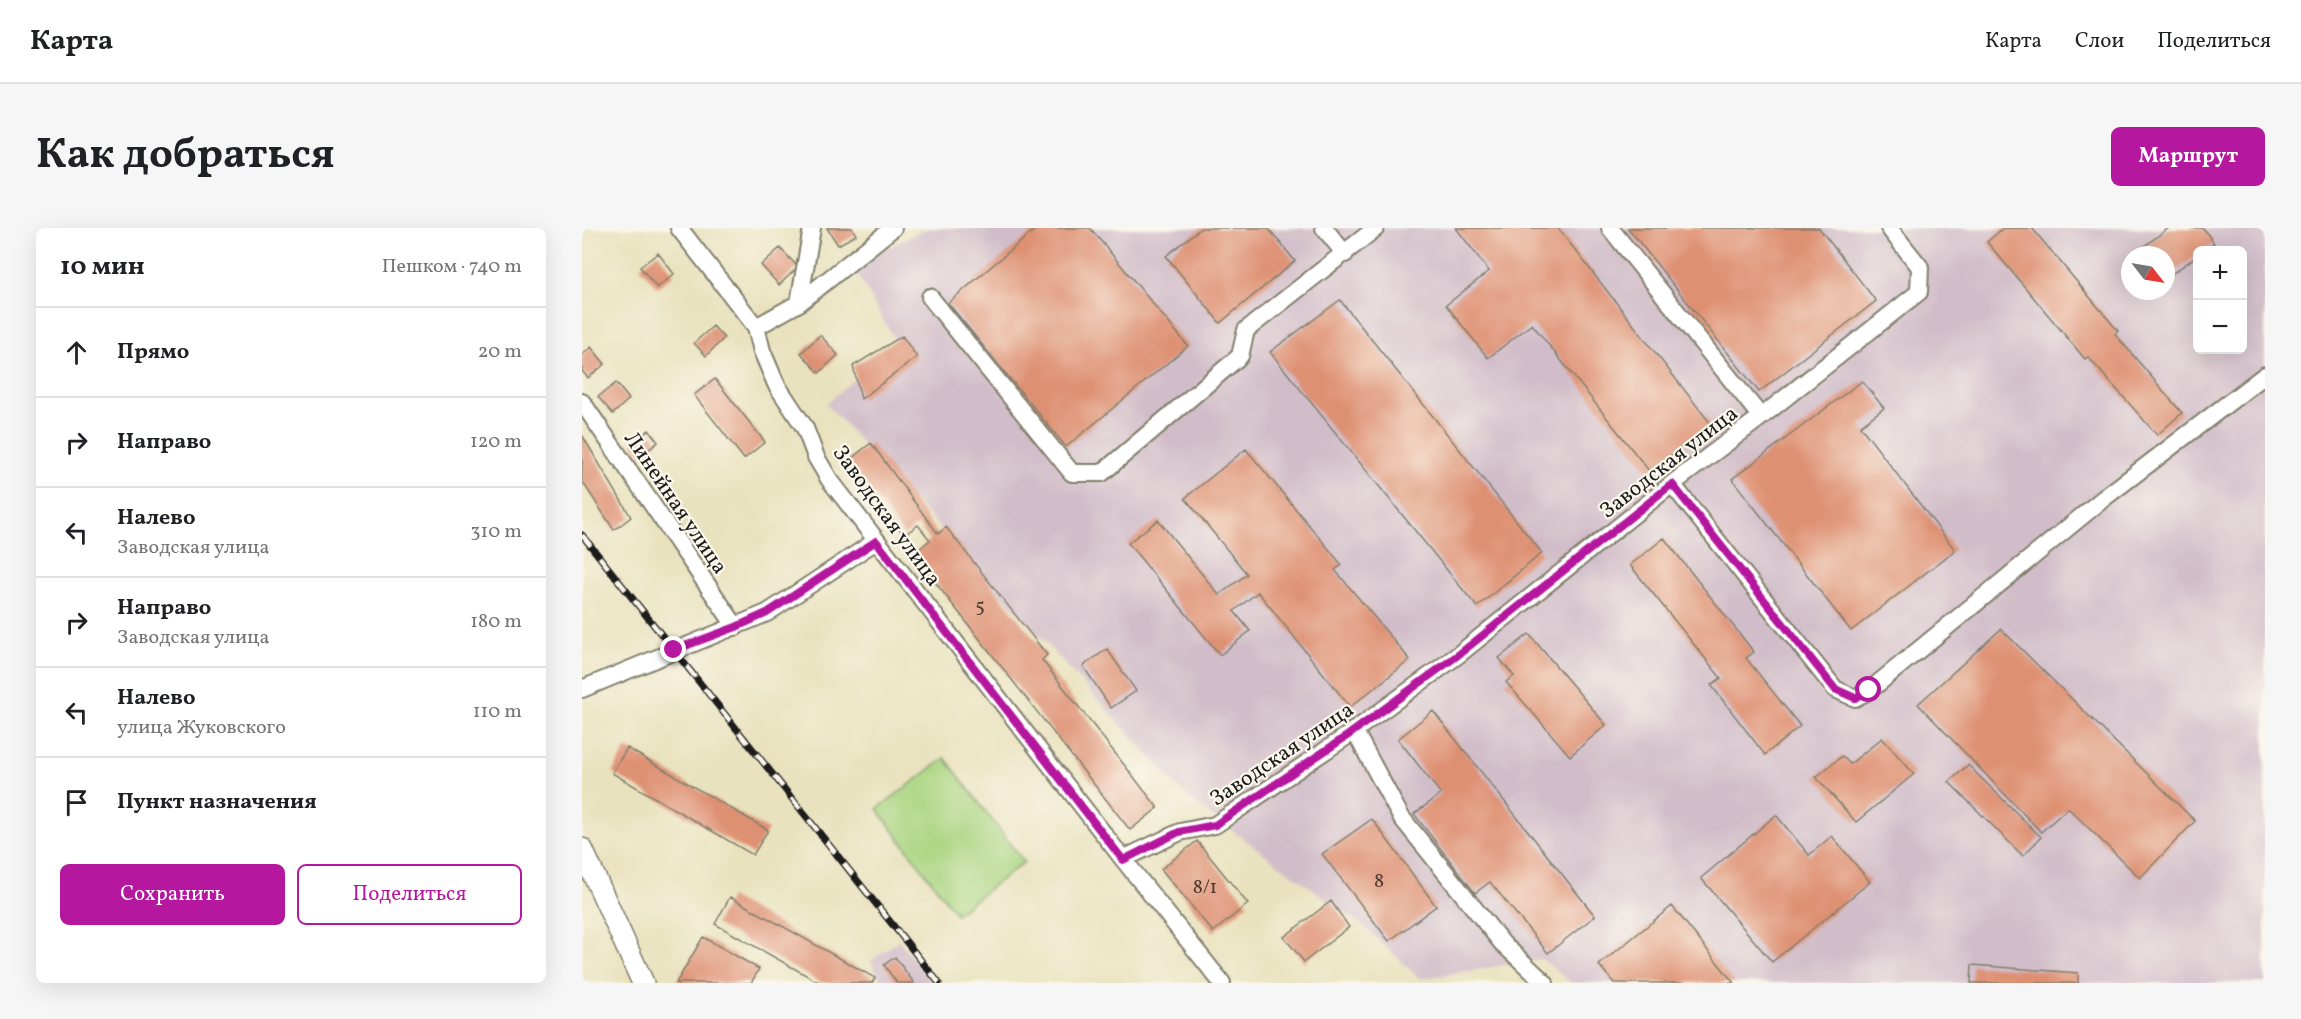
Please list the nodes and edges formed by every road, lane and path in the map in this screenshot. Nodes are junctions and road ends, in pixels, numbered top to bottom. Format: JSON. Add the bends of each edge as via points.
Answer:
{"nodes":[{"id":1,"x":679,"y":228,"type":"edge"},
{"id":2,"x":812,"y":228,"type":"edge"},
{"id":3,"x":894,"y":228,"type":"edge"},
{"id":4,"x":1324,"y":228,"type":"edge"},
{"id":5,"x":1376,"y":228,"type":"edge"},
{"id":6,"x":1610,"y":228,"type":"edge"},
{"id":7,"x":1889,"y":228,"type":"edge"},
{"id":8,"x":1345,"y":254,"type":"junction"},
{"id":9,"x":930,"y":297,"type":"dead end"},
{"id":10,"x":799,"y":303,"type":"junction"},
{"id":11,"x":756,"y":327,"type":"junction"},
{"id":12,"x":2265,"y":375,"type":"edge"},
{"id":13,"x":582,"y":402,"type":"edge"},
{"id":14,"x":1761,"y":417,"type":"junction"},
{"id":15,"x":1672,"y":484,"type":"junction"},
{"id":16,"x":876,"y":541,"type":"junction"},
{"id":17,"x":736,"y":627,"type":"junction"},
{"id":18,"x":582,"y":689,"type":"edge"},
{"id":19,"x":1354,"y":730,"type":"junction"},
{"id":20,"x":582,"y":849,"type":"edge"},
{"id":21,"x":1123,"y":860,"type":"junction"},
{"id":22,"x":643,"y":983,"type":"edge"},
{"id":23,"x":1222,"y":983,"type":"edge"},
{"id":24,"x":1545,"y":983,"type":"edge"}],
"edges":[{"from":1,"to":11,"type":"street","name":"Заводская улица"},
{"from":2,"to":10,"type":"street"},
{"from":3,"to":10,"type":"street"},
{"from":4,"to":8,"type":"street"},
{"from":5,"to":8,"type":"street"},
{"from":6,"to":14,"type":"street"},
{"from":7,"to":14,"type":"street","name":"Заводская улица","via":[[1920,267],[1919,292]]},
{"from":8,"to":9,"type":"street","via":[[1246,330],[1240,356],[1102,473],[1072,473]]},
{"from":10,"to":11,"type":"street"},
{"from":11,"to":16,"type":"street","name":"Заводская улица","via":[[777,384],[805,428],[816,457]]},
{"from":12,"to":15,"type":"street","via":[[2104,498],[1855,698],[1835,689]]},
{"from":13,"to":17,"type":"street","name":"Линейная улица"},
{"from":14,"to":15,"type":"street","name":"Заводская улица"},
{"from":15,"to":19,"type":"street","name":"Заводская улица","via":[[1458,655]]},
{"from":16,"to":17,"type":"street","via":[[767,613]]},
{"from":16,"to":21,"type":"street","name":"Заводская улица"},
{"from":17,"to":18,"type":"street"},
{"from":19,"to":21,"type":"street","name":"Заводская улица","via":[[1215,825],[1179,832]]},
{"from":19,"to":24,"type":"street","via":[[1401,817],[1502,943]]},
{"from":20,"to":22,"type":"main road"},
{"from":21,"to":23,"type":"street"}]}
